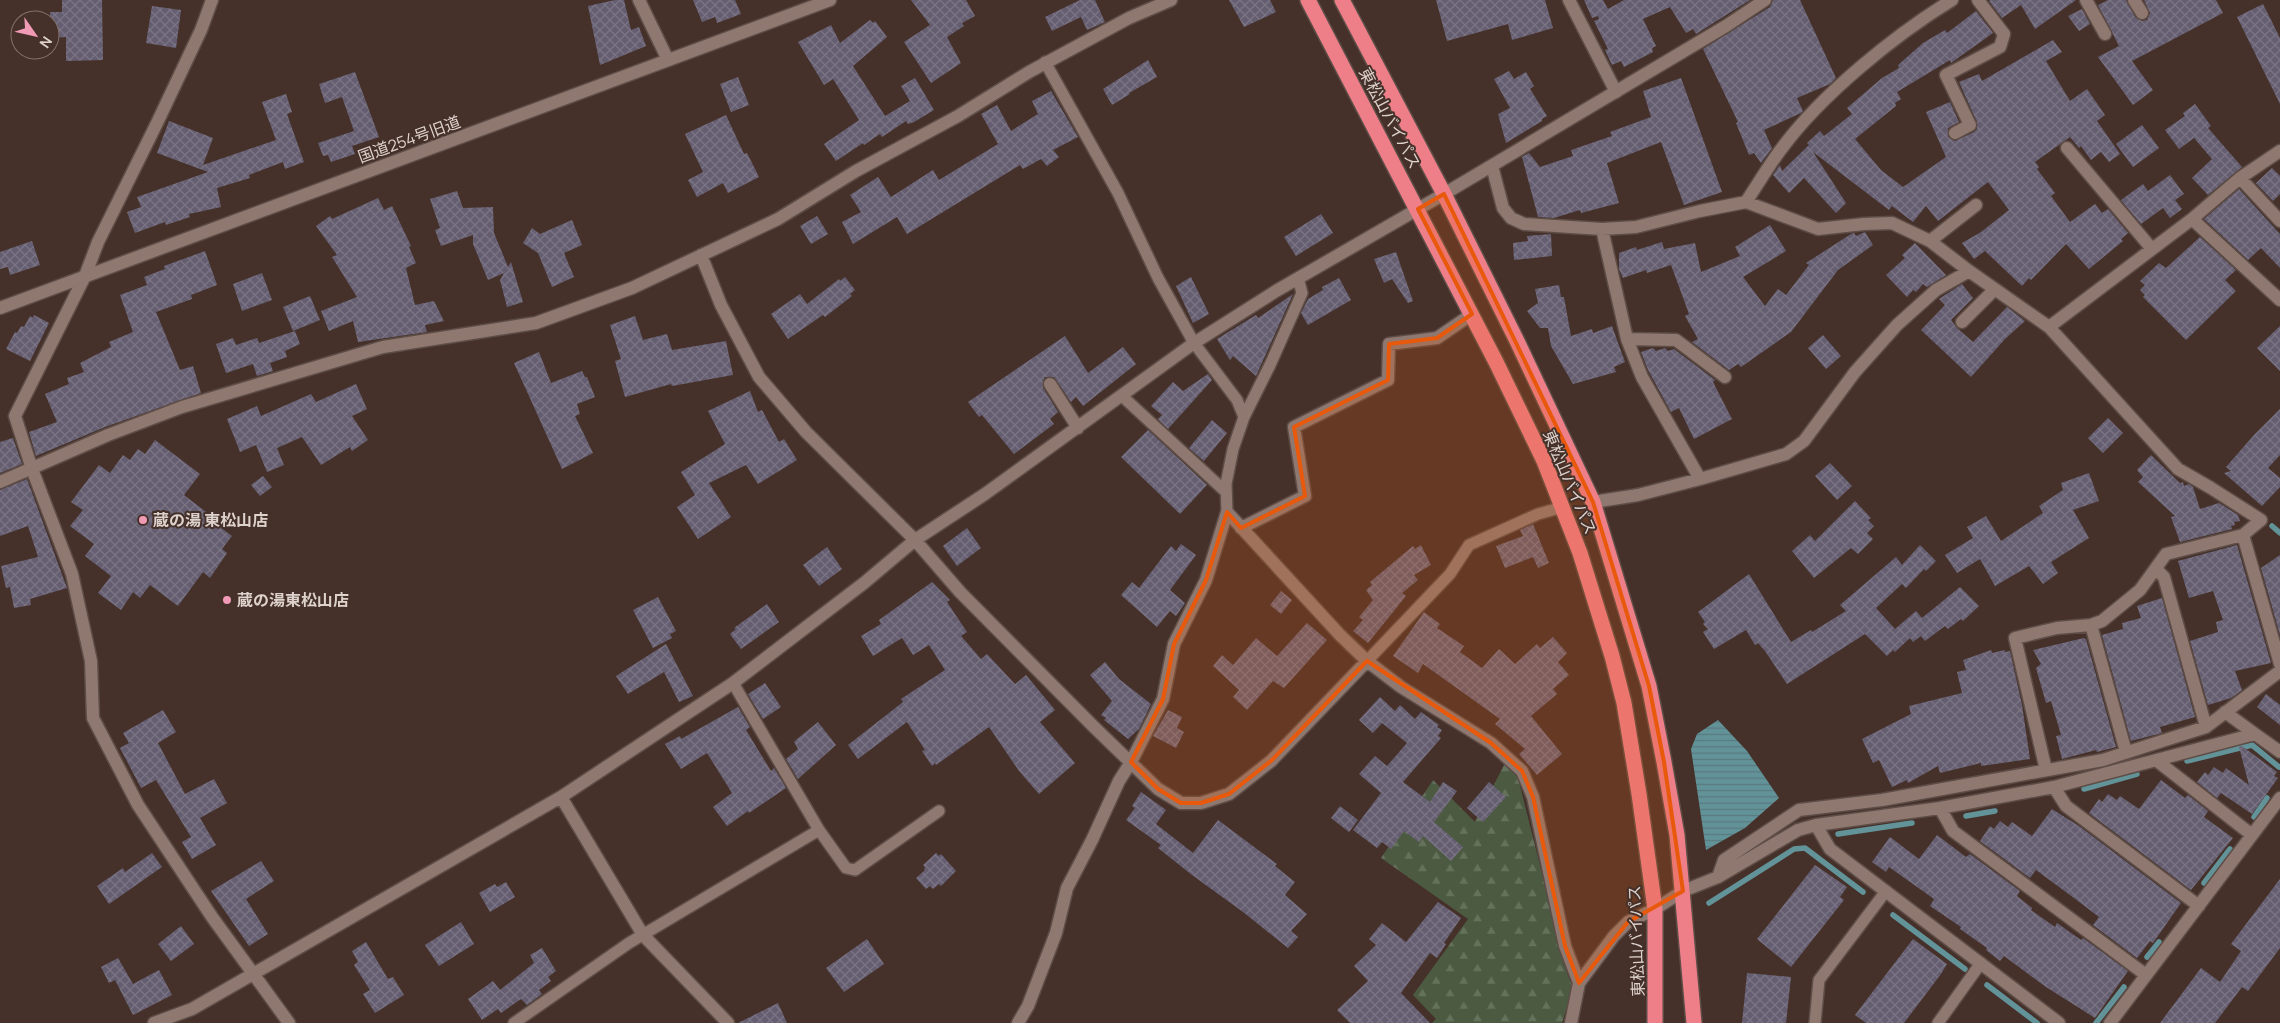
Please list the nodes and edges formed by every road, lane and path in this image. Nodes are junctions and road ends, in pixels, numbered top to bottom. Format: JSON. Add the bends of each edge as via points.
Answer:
{"nodes":[{"id":1,"x":212,"y":0,"type":"edge"},
{"id":2,"x":639,"y":0,"type":"edge"},
{"id":3,"x":830,"y":0,"type":"edge"},
{"id":4,"x":1170,"y":0,"type":"edge"},
{"id":5,"x":1308,"y":0,"type":"edge"},
{"id":6,"x":1342,"y":0,"type":"edge"},
{"id":7,"x":1569,"y":0,"type":"edge"},
{"id":8,"x":1765,"y":0,"type":"edge"},
{"id":9,"x":1952,"y":0,"type":"edge"},
{"id":10,"x":1978,"y":0,"type":"edge"},
{"id":11,"x":2086,"y":0,"type":"edge"},
{"id":12,"x":2134,"y":0,"type":"edge"},
{"id":13,"x":2142,"y":13,"type":"dead end"},
{"id":14,"x":2104,"y":34,"type":"dead end"},
{"id":15,"x":668,"y":60,"type":"junction"},
{"id":16,"x":1045,"y":62,"type":"junction"},
{"id":17,"x":1616,"y":92,"type":"junction"},
{"id":18,"x":1955,"y":133,"type":"dead end"},
{"id":19,"x":2067,"y":148,"type":"dead end"},
{"id":20,"x":2280,"y":151,"type":"edge"},
{"id":21,"x":1492,"y":166,"type":"junction"},
{"id":22,"x":2240,"y":178,"type":"junction"},
{"id":23,"x":1444,"y":194,"type":"junction"},
{"id":24,"x":1746,"y":202,"type":"junction"},
{"id":25,"x":1976,"y":205,"type":"dead end"},
{"id":26,"x":1418,"y":209,"type":"junction"},
{"id":27,"x":2192,"y":219,"type":"junction"},
{"id":28,"x":2280,"y":221,"type":"edge"},
{"id":29,"x":1602,"y":229,"type":"junction"},
{"id":30,"x":1930,"y":241,"type":"junction"},
{"id":31,"x":2152,"y":249,"type":"junction"},
{"id":32,"x":701,"y":255,"type":"junction"},
{"id":33,"x":1969,"y":271,"type":"junction"},
{"id":34,"x":85,"y":276,"type":"junction"},
{"id":35,"x":1298,"y":278,"type":"junction"},
{"id":36,"x":1995,"y":289,"type":"junction"},
{"id":37,"x":2280,"y":300,"type":"edge"},
{"id":38,"x":0,"y":308,"type":"edge"},
{"id":39,"x":1472,"y":314,"type":"junction"},
{"id":40,"x":1962,"y":322,"type":"dead end"},
{"id":41,"x":2049,"y":327,"type":"junction"},
{"id":42,"x":1628,"y":339,"type":"junction"},
{"id":43,"x":1194,"y":343,"type":"junction"},
{"id":44,"x":1725,"y":377,"type":"dead end"},
{"id":45,"x":1050,"y":384,"type":"dead end"},
{"id":46,"x":1122,"y":396,"type":"junction"},
{"id":47,"x":1244,"y":417,"type":"junction"},
{"id":48,"x":1078,"y":428,"type":"junction"},
{"id":49,"x":32,"y":469,"type":"junction"},
{"id":50,"x":1700,"y":479,"type":"junction"},
{"id":51,"x":0,"y":482,"type":"edge"},
{"id":52,"x":1226,"y":492,"type":"junction"},
{"id":53,"x":1593,"y":502,"type":"junction"},
{"id":54,"x":1563,"y":507,"type":"junction"},
{"id":55,"x":1227,"y":512,"type":"junction"},
{"id":56,"x":1241,"y":528,"type":"junction"},
{"id":57,"x":2243,"y":535,"type":"junction"},
{"id":58,"x":915,"y":540,"type":"junction"},
{"id":59,"x":2156,"y":569,"type":"junction"},
{"id":60,"x":2091,"y":626,"type":"junction"},
{"id":61,"x":1367,"y":660,"type":"junction"},
{"id":62,"x":2280,"y":664,"type":"edge"},
{"id":63,"x":2280,"y":671,"type":"edge"},
{"id":64,"x":733,"y":683,"type":"junction"},
{"id":65,"x":2225,"y":712,"type":"junction"},
{"id":66,"x":2206,"y":727,"type":"junction"},
{"id":67,"x":2255,"y":734,"type":"junction"},
{"id":68,"x":2126,"y":752,"type":"junction"},
{"id":69,"x":2280,"y":752,"type":"edge"},
{"id":70,"x":2156,"y":760,"type":"junction"},
{"id":71,"x":1131,"y":762,"type":"junction"},
{"id":72,"x":2046,"y":770,"type":"junction"},
{"id":73,"x":2054,"y":787,"type":"junction"},
{"id":74,"x":561,"y":797,"type":"junction"},
{"id":75,"x":2280,"y":798,"type":"edge"},
{"id":76,"x":1940,"y":808,"type":"junction"},
{"id":77,"x":939,"y":811,"type":"dead end"},
{"id":78,"x":1816,"y":825,"type":"junction"},
{"id":79,"x":819,"y":830,"type":"junction"},
{"id":80,"x":2252,"y":835,"type":"junction"},
{"id":81,"x":1718,"y":877,"type":"junction"},
{"id":82,"x":1683,"y":891,"type":"junction"},
{"id":83,"x":1886,"y":891,"type":"junction"},
{"id":84,"x":2199,"y":906,"type":"junction"},
{"id":85,"x":1655,"y":909,"type":"junction"},
{"id":86,"x":643,"y":935,"type":"junction"},
{"id":87,"x":1981,"y":963,"type":"junction"},
{"id":88,"x":253,"y":973,"type":"junction"},
{"id":89,"x":2146,"y":975,"type":"junction"},
{"id":90,"x":1579,"y":983,"type":"junction"},
{"id":91,"x":154,"y":1023,"type":"edge"},
{"id":92,"x":289,"y":1023,"type":"edge"},
{"id":93,"x":514,"y":1023,"type":"edge"},
{"id":94,"x":728,"y":1023,"type":"edge"},
{"id":95,"x":1018,"y":1023,"type":"edge"},
{"id":96,"x":1571,"y":1023,"type":"edge"},
{"id":97,"x":1656,"y":1023,"type":"edge"},
{"id":98,"x":1694,"y":1023,"type":"edge"},
{"id":99,"x":1815,"y":1023,"type":"edge"},
{"id":100,"x":1938,"y":1023,"type":"edge"},
{"id":101,"x":2059,"y":1023,"type":"edge"},
{"id":102,"x":2110,"y":1023,"type":"edge"}],
"edges":[{"from":1,"to":34,"type":"street","via":[[201,30],[98,242]]},
{"from":2,"to":15,"type":"street"},
{"from":3,"to":15,"type":"street","name":"国道254号旧道"},
{"from":4,"to":16,"type":"street"},
{"from":5,"to":26,"type":"highway","name":"東松山バイパス"},
{"from":6,"to":23,"type":"highway","name":"東松山バイパス"},
{"from":7,"to":17,"type":"street"},
{"from":8,"to":17,"type":"street"},
{"from":9,"to":24,"type":"street","via":[[1927,15],[1864,64],[1815,111],[1782,147]]},
{"from":10,"to":18,"type":"street","via":[[2004,34],[2000,47],[1946,75],[1970,125]]},
{"from":11,"to":14,"type":"street"},
{"from":12,"to":13,"type":"street"},
{"from":15,"to":34,"type":"street","name":"国道254号旧道"},
{"from":16,"to":32,"type":"street","via":[[778,219]]},
{"from":16,"to":43,"type":"lane","via":[[1118,192],[1158,278]]},
{"from":17,"to":21,"type":"street"},
{"from":19,"to":31,"type":"street"},
{"from":20,"to":22,"type":"street"},
{"from":21,"to":23,"type":"street"},
{"from":21,"to":29,"type":"street","via":[[1503,208],[1511,218],[1524,224]]},
{"from":22,"to":27,"type":"street"},
{"from":22,"to":28,"type":"street"},
{"from":23,"to":26,"type":"street"},
{"from":23,"to":53,"type":"highway","name":"東松山バイパス"},
{"from":24,"to":29,"type":"street","via":[[1636,227]]},
{"from":24,"to":30,"type":"street","via":[[1818,229],[1892,223]]},
{"from":25,"to":30,"type":"street"},
{"from":26,"to":35,"type":"street"},
{"from":26,"to":39,"type":"highway","name":"東松山バイパス"},
{"from":27,"to":31,"type":"street"},
{"from":27,"to":37,"type":"street"},
{"from":29,"to":42,"type":"street"},
{"from":30,"to":33,"type":"street"},
{"from":31,"to":41,"type":"street"},
{"from":32,"to":49,"type":"street","via":[[632,288],[536,323],[383,347],[182,407]]},
{"from":32,"to":58,"type":"street","via":[[721,306],[759,377],[806,432]]},
{"from":33,"to":36,"type":"street"},
{"from":33,"to":50,"type":"street","via":[[1936,290],[1897,324],[1855,372],[1804,441],[1786,454]]},
{"from":34,"to":38,"type":"street","name":"国道254号旧道"},
{"from":34,"to":49,"type":"street","via":[[15,416]]},
{"from":35,"to":43,"type":"street"},
{"from":35,"to":47,"type":"lane","via":[[1302,293]]},
{"from":36,"to":40,"type":"street"},
{"from":36,"to":41,"type":"street"},
{"from":39,"to":54,"type":"highway","name":"東松山バイパス"},
{"from":39,"to":56,"type":"street","via":[[1437,338],[1389,344],[1388,380],[1294,427],[1304,496]]},
{"from":41,"to":57,"type":"street","via":[[2178,469],[2261,520]]},
{"from":42,"to":44,"type":"street","via":[[1676,340]]},
{"from":42,"to":50,"type":"street","via":[[1642,377]]},
{"from":43,"to":46,"type":"street"},
{"from":43,"to":47,"type":"lane","via":[[1237,400]]},
{"from":45,"to":48,"type":"street"},
{"from":46,"to":48,"type":"street"},
{"from":46,"to":52,"type":"lane"},
{"from":47,"to":52,"type":"lane","via":[[1233,449]]},
{"from":48,"to":58,"type":"street"},
{"from":49,"to":51,"type":"street"},
{"from":49,"to":88,"type":"street","via":[[72,574],[91,661],[93,718],[138,805]]},
{"from":50,"to":53,"type":"street"},
{"from":52,"to":55,"type":"lane"},
{"from":53,"to":82,"type":"highway","name":"東松山バイパス","via":[[1649,686],[1675,825]]},
{"from":54,"to":61,"type":"lane","via":[[1538,514],[1468,545],[1450,574]]},
{"from":54,"to":85,"type":"highway","name":"東松山バイパス","via":[[1594,595],[1624,703]]},
{"from":55,"to":56,"type":"street"},
{"from":55,"to":71,"type":"street","via":[[1206,580],[1174,644],[1163,699]]},
{"from":56,"to":61,"type":"street"},
{"from":57,"to":59,"type":"street","via":[[2166,554]]},
{"from":57,"to":62,"type":"street"},
{"from":58,"to":64,"type":"street"},
{"from":58,"to":71,"type":"street","via":[[960,592]]},
{"from":59,"to":60,"type":"street","via":[[2140,590]]},
{"from":59,"to":66,"type":"street","via":[[2164,577]]},
{"from":60,"to":68,"type":"street"},
{"from":60,"to":72,"type":"street","via":[[2057,628],[2015,638]]},
{"from":61,"to":71,"type":"street","via":[[1271,761],[1229,794],[1201,804],[1181,803],[1158,789]]},
{"from":61,"to":90,"type":"street","via":[[1401,687],[1491,743],[1522,771],[1533,797],[1565,946]]},
{"from":63,"to":65,"type":"street"},
{"from":64,"to":74,"type":"street"},
{"from":64,"to":79,"type":"lane"},
{"from":65,"to":66,"type":"street"},
{"from":65,"to":67,"type":"street"},
{"from":66,"to":68,"type":"street"},
{"from":67,"to":69,"type":"street"},
{"from":67,"to":70,"type":"street"},
{"from":68,"to":72,"type":"street","via":[[2103,760]]},
{"from":70,"to":73,"type":"street"},
{"from":70,"to":80,"type":"street"},
{"from":71,"to":95,"type":"street","via":[[1067,888],[1056,933],[1028,1006]]},
{"from":72,"to":81,"type":"street","via":[[1892,798],[1800,810],[1724,860]]},
{"from":73,"to":76,"type":"street"},
{"from":73,"to":84,"type":"street","via":[[2066,806]]},
{"from":74,"to":86,"type":"street"},
{"from":74,"to":88,"type":"street"},
{"from":75,"to":80,"type":"street"},
{"from":76,"to":78,"type":"street"},
{"from":76,"to":89,"type":"street","via":[[1953,831]]},
{"from":77,"to":79,"type":"lane","via":[[855,870],[846,868]]},
{"from":78,"to":81,"type":"street","via":[[1798,830]]},
{"from":78,"to":83,"type":"street","via":[[1830,849]]},
{"from":79,"to":86,"type":"lane"},
{"from":80,"to":84,"type":"street"},
{"from":81,"to":82,"type":"street"},
{"from":82,"to":85,"type":"street"},
{"from":82,"to":98,"type":"highway","name":"東松山バイパス"},
{"from":83,"to":87,"type":"street"},
{"from":83,"to":99,"type":"lane","via":[[1819,980]]},
{"from":84,"to":89,"type":"street"},
{"from":85,"to":90,"type":"street","via":[[1628,922]]},
{"from":85,"to":97,"type":"highway","name":"東松山バイパス"},
{"from":86,"to":93,"type":"lane"},
{"from":86,"to":94,"type":"street"},
{"from":87,"to":100,"type":"lane"},
{"from":87,"to":101,"type":"street"},
{"from":88,"to":91,"type":"street","via":[[192,1009]]},
{"from":88,"to":92,"type":"street"},
{"from":89,"to":102,"type":"street"},
{"from":90,"to":96,"type":"street"}]}
